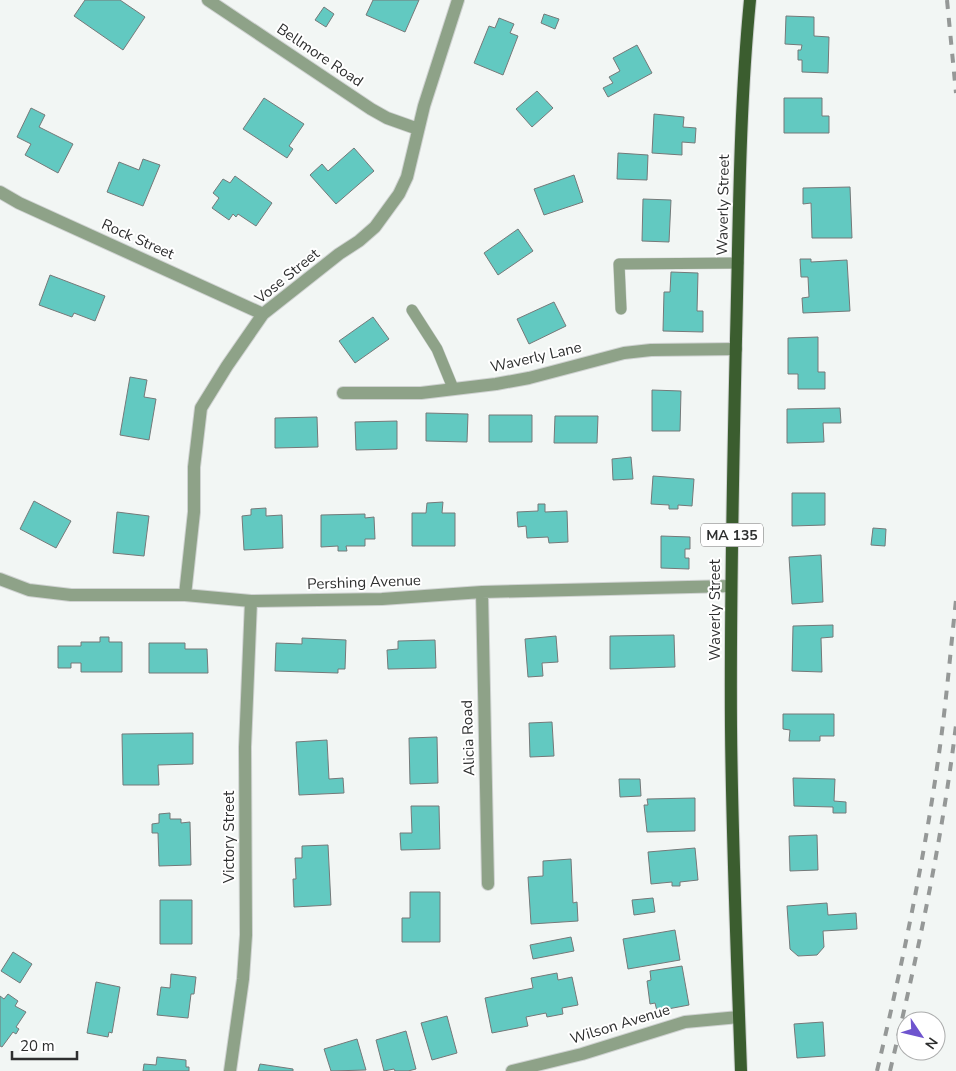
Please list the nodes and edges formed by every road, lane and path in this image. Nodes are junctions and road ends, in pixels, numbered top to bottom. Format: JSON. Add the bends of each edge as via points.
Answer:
{"nodes":[{"id":1,"x":208,"y":0,"type":"edge"},
{"id":2,"x":458,"y":0,"type":"edge"},
{"id":3,"x":750,"y":0,"type":"edge"},
{"id":4,"x":418,"y":129,"type":"junction"},
{"id":5,"x":0,"y":192,"type":"edge"},
{"id":6,"x":738,"y":263,"type":"junction"},
{"id":7,"x":621,"y":309,"type":"dead end"},
{"id":8,"x":412,"y":310,"type":"dead end"},
{"id":9,"x":264,"y":314,"type":"junction"},
{"id":10,"x":736,"y":349,"type":"junction"},
{"id":11,"x":453,"y":388,"type":"junction"},
{"id":12,"x":343,"y":393,"type":"dead end"},
{"id":13,"x":0,"y":579,"type":"edge"},
{"id":14,"x":731,"y":586,"type":"junction"},
{"id":15,"x":482,"y":592,"type":"junction"},
{"id":16,"x":186,"y":595,"type":"junction"},
{"id":17,"x":251,"y":601,"type":"junction"},
{"id":18,"x":488,"y":884,"type":"dead end"},
{"id":19,"x":739,"y":1017,"type":"junction"},
{"id":20,"x":230,"y":1071,"type":"edge"},
{"id":21,"x":512,"y":1071,"type":"edge"},
{"id":22,"x":741,"y":1071,"type":"edge"}],
"edges":[{"from":1,"to":4,"type":"street","name":"Bellmore Road","via":[[371,109]]},
{"from":2,"to":4,"type":"street","name":"Vose Street"},
{"from":3,"to":6,"type":"main road","name":"Waverly Street","number":"MA 135","via":[[740,154]]},
{"from":4,"to":9,"type":"street","name":"Vose Street","via":[[407,177],[379,221],[359,241]]},
{"from":5,"to":9,"type":"street","name":"Rock Street"},
{"from":6,"to":7,"type":"lane","via":[[619,264]]},
{"from":6,"to":10,"type":"main road","name":"Waverly Street","number":"MA 135"},
{"from":8,"to":11,"type":"lane","via":[[437,349]]},
{"from":9,"to":16,"type":"street","name":"Vose Street","via":[[201,408]]},
{"from":10,"to":11,"type":"street","name":"Waverly Lane","via":[[624,353],[529,378]]},
{"from":10,"to":14,"type":"main road","name":"Waverly Street","number":"MA 135"},
{"from":11,"to":12,"type":"street","name":"Waverly Lane","via":[[421,392]]},
{"from":13,"to":16,"type":"street","name":"Pershing Avenue","via":[[29,590],[71,595]]},
{"from":14,"to":15,"type":"street","name":"Pershing Avenue"},
{"from":14,"to":19,"type":"main road","name":"Waverly Street","number":"MA 135","via":[[731,746]]},
{"from":15,"to":17,"type":"street","name":"Pershing Avenue","via":[[382,599]]},
{"from":15,"to":18,"type":"street","name":"Alicia Road"},
{"from":16,"to":17,"type":"street","name":"Pershing Avenue"},
{"from":17,"to":20,"type":"street","name":"Victory Street","via":[[245,748],[246,935]]},
{"from":19,"to":21,"type":"street","name":"Wilson Avenue","via":[[685,1022],[582,1054]]},
{"from":19,"to":22,"type":"main road","name":"Waverly Street","number":"MA 135"}]}
